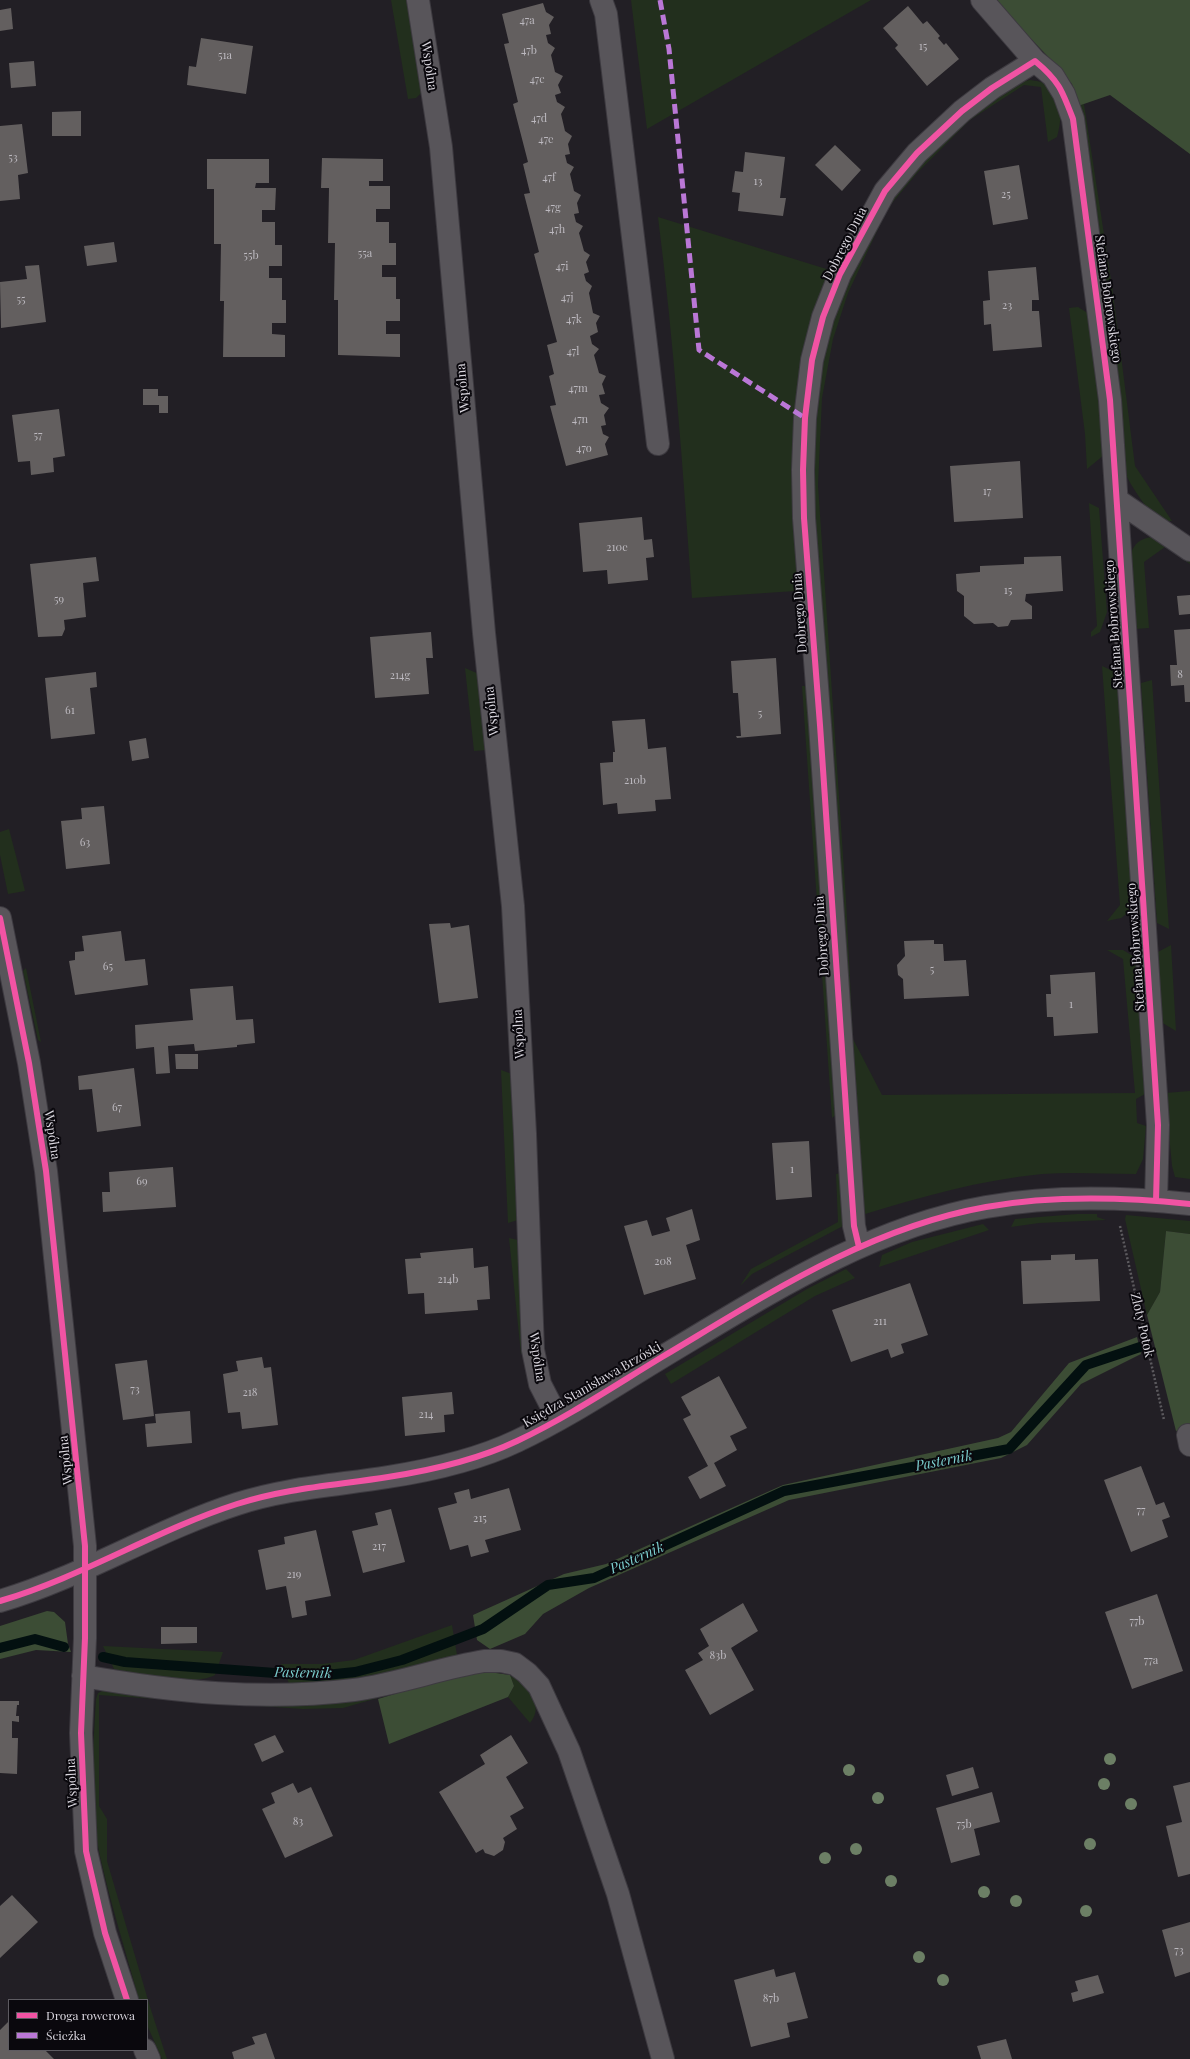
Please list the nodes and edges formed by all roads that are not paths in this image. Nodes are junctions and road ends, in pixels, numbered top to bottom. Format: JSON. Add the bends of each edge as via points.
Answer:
{"nodes":[{"id":1,"x":418,"y":0,"type":"edge"},
{"id":2,"x":601,"y":0,"type":"edge"},
{"id":3,"x":982,"y":0,"type":"edge"},
{"id":4,"x":1035,"y":61,"type":"junction"},
{"id":5,"x":658,"y":444,"type":"dead end"},
{"id":6,"x":1117,"y":500,"type":"junction"},
{"id":7,"x":1190,"y":550,"type":"edge"},
{"id":8,"x":0,"y":918,"type":"edge"},
{"id":9,"x":4,"y":957,"type":"edge"},
{"id":10,"x":1156,"y":1201,"type":"junction"},
{"id":11,"x":1190,"y":1204,"type":"edge"},
{"id":12,"x":859,"y":1247,"type":"junction"},
{"id":13,"x":558,"y":1419,"type":"junction"},
{"id":14,"x":86,"y":1568,"type":"junction"},
{"id":15,"x":0,"y":1601,"type":"edge"},
{"id":16,"x":83,"y":1676,"type":"junction"},
{"id":17,"x":127,"y":1999,"type":"edge"},
{"id":18,"x":663,"y":2059,"type":"edge"}],
"edges":[{"from":1,"to":13,"type":"street","name":"Wspólna","via":[[441,146],[485,641],[513,906],[533,1350],[540,1384]]},
{"from":2,"to":5,"type":"street","via":[[606,14]]},
{"from":3,"to":4,"type":"street","name":"Stefana Bobrowskiego"},
{"from":4,"to":6,"type":"street","name":"Stefana Bobrowskiego","via":[[1053,76],[1064,94],[1073,119],[1110,400]]},
{"from":4,"to":12,"type":"street","name":"Dobrego Dnia","via":[[992,88],[962,111],[917,153],[885,191],[840,274],[823,317],[812,360],[805,418],[804,518],[854,1218]]},
{"from":6,"to":7,"type":"street"},
{"from":6,"to":10,"type":"street","name":"Stefana Bobrowskiego","via":[[1158,1125]]},
{"from":8,"to":9,"type":"street","name":"Wspólna"},
{"from":9,"to":14,"type":"street","name":"Wspólna","via":[[29,1063],[46,1171],[68,1367]]},
{"from":10,"to":11,"type":"street","name":"Księdza Stanisława Brzóski"},
{"from":10,"to":12,"type":"street","name":"Księdza Stanisława Brzóski","via":[[1034,1200],[984,1207],[936,1219]]},
{"from":12,"to":13,"type":"street","name":"Księdza Stanisława Brzóski","via":[[783,1286]]},
{"from":13,"to":14,"type":"street","name":"Księdza Stanisława Brzóski","via":[[518,1440],[448,1466],[296,1490],[238,1504]]},
{"from":14,"to":15,"type":"street","name":"Księdza Stanisława Brzóski"},
{"from":14,"to":16,"type":"street","name":"Wspólna"},
{"from":16,"to":17,"type":"street","name":"Wspólna","via":[[80,1732],[86,1851],[105,1933]]},
{"from":16,"to":18,"type":"street","via":[[171,1690],[303,1695],[356,1689],[484,1661],[515,1664],[539,1686],[569,1751],[618,1894]]}]}
